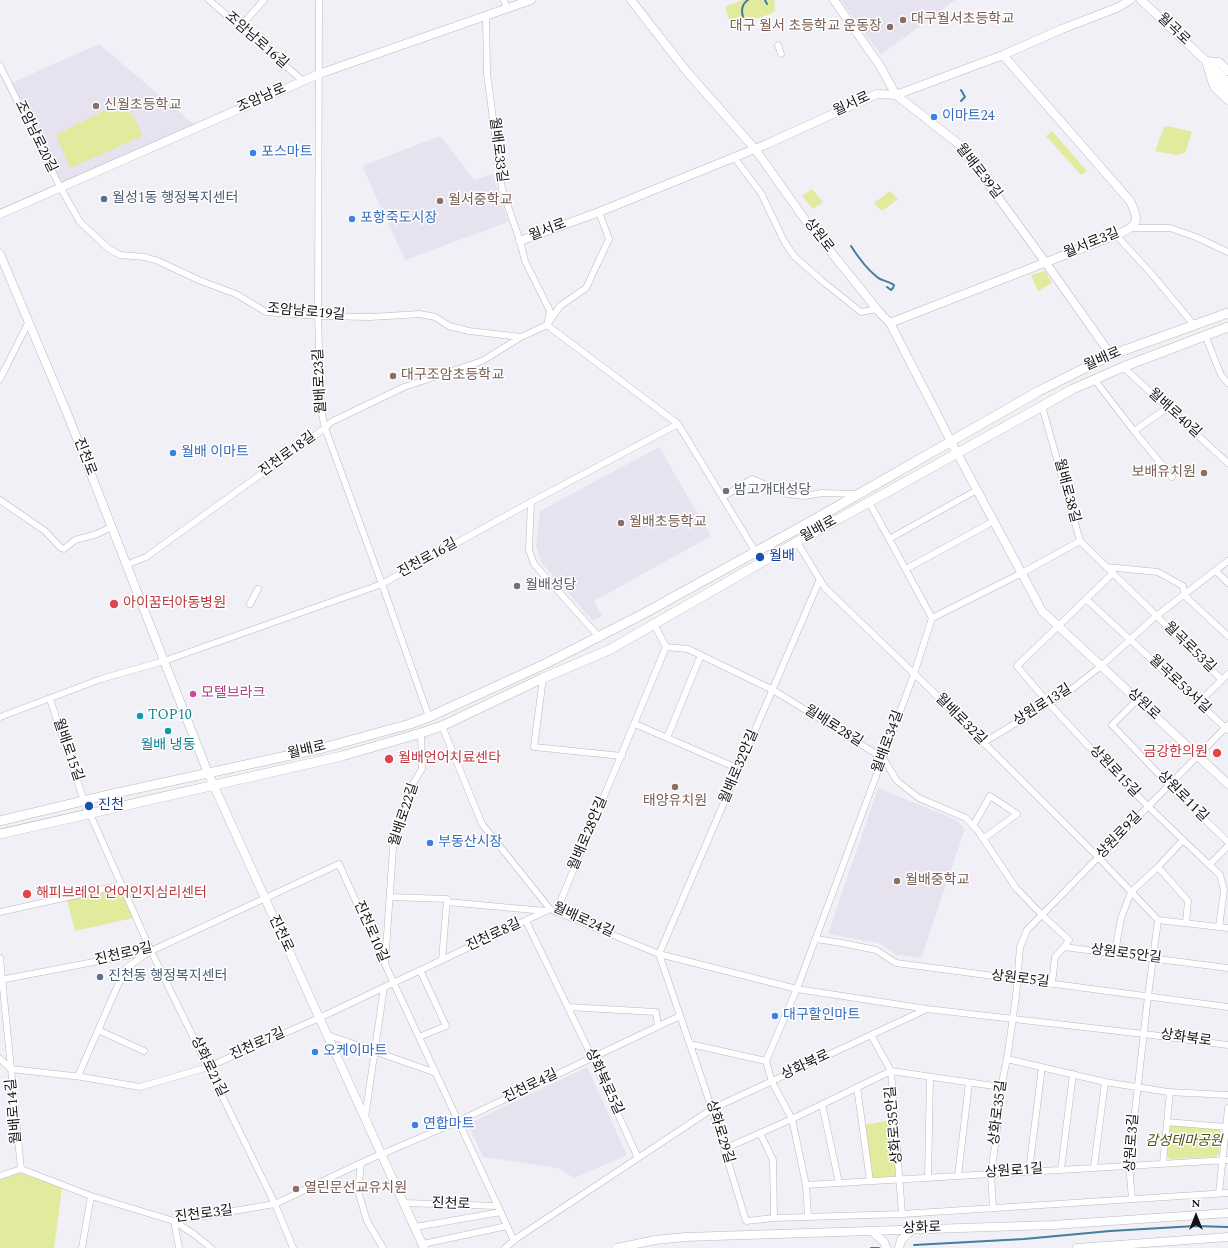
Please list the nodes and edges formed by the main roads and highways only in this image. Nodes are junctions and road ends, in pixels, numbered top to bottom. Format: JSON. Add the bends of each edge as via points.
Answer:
{"nodes":[{"id":1,"x":531,"y":0,"type":"edge"},
{"id":2,"x":631,"y":0,"type":"edge"},
{"id":3,"x":834,"y":0,"type":"edge"},
{"id":4,"x":1130,"y":0,"type":"edge"},
{"id":5,"x":1141,"y":0,"type":"edge"},
{"id":6,"x":1004,"y":55,"type":"junction"},
{"id":7,"x":1206,"y":61,"type":"junction"},
{"id":8,"x":1228,"y":71,"type":"edge"},
{"id":9,"x":1228,"y":82,"type":"edge"},
{"id":10,"x":1228,"y":91,"type":"edge"},
{"id":11,"x":896,"y":95,"type":"junction"},
{"id":12,"x":1228,"y":100,"type":"edge"},
{"id":13,"x":755,"y":149,"type":"junction"},
{"id":14,"x":0,"y":214,"type":"edge"},
{"id":15,"x":520,"y":241,"type":"road end"},
{"id":16,"x":0,"y":254,"type":"edge"},
{"id":17,"x":1046,"y":263,"type":"junction"},
{"id":18,"x":1228,"y":313,"type":"edge"},
{"id":19,"x":890,"y":323,"type":"junction"},
{"id":20,"x":1228,"y":327,"type":"edge"},
{"id":21,"x":1111,"y":355,"type":"junction"},
{"id":22,"x":952,"y":442,"type":"junction"},
{"id":23,"x":957,"y":453,"type":"junction"},
{"id":24,"x":208,"y":773,"type":"junction"},
{"id":25,"x":1228,"y":784,"type":"edge"},
{"id":26,"x":213,"y":785,"type":"junction"},
{"id":27,"x":0,"y":821,"type":"edge"},
{"id":28,"x":0,"y":834,"type":"edge"},
{"id":29,"x":1226,"y":1214,"type":"edge"},
{"id":30,"x":912,"y":1230,"type":"junction"},
{"id":31,"x":873,"y":1232,"type":"junction"},
{"id":32,"x":1227,"y":1237,"type":"edge"},
{"id":33,"x":423,"y":1246,"type":"edge"},
{"id":34,"x":617,"y":1248,"type":"edge"},
{"id":35,"x":886,"y":1248,"type":"edge"},
{"id":36,"x":900,"y":1248,"type":"edge"},
{"id":37,"x":1077,"y":1248,"type":"edge"}],
"edges":[{"from":1,"to":14,"type":"main road","name":"조암남로","via":[[319,74]]},
{"from":2,"to":13,"type":"main road","name":"상원로","via":[[688,73]]},
{"from":3,"to":11,"type":"main road","name":"월배로39길","via":[[880,66]]},
{"from":4,"to":6,"type":"main road","name":"월서로","via":[[1120,7]]},
{"from":5,"to":7,"type":"main road","name":"월곡로"},
{"from":6,"to":11,"type":"main road","name":"월서로"},
{"from":6,"to":17,"type":"main road","name":"월서로3길","via":[[1130,201],[1136,213],[1135,222],[1130,228]]},
{"from":7,"to":8,"type":"main road","via":[[1219,62]]},
{"from":7,"to":9,"type":"main road","name":"월곡로"},
{"from":7,"to":10,"type":"main road","name":"월곡로","via":[[1218,82]]},
{"from":7,"to":12,"type":"main road","via":[[1214,87]]},
{"from":11,"to":13,"type":"main road","name":"월서로","via":[[877,94]]},
{"from":11,"to":17,"type":"main road","name":"월배로39길","via":[[960,145]]},
{"from":13,"to":15,"type":"main road","name":"월서로"},
{"from":13,"to":19,"type":"main road","name":"상원로","via":[[806,221]]},
{"from":16,"to":24,"type":"main road","name":"진천로","via":[[69,418]]},
{"from":17,"to":19,"type":"main road","name":"월서로3길"},
{"from":17,"to":21,"type":"main road","name":"월배로39길"},
{"from":18,"to":21,"type":"main road","name":"월배로"},
{"from":19,"to":22,"type":"main road","name":"상원로"},
{"from":20,"to":23,"type":"main road","name":"월배로","via":[[1094,379]]},
{"from":21,"to":22,"type":"main road","name":"월배로","via":[[1039,391]]},
{"from":22,"to":23,"type":"main road","name":"상원로"},
{"from":22,"to":24,"type":"main road","name":"월배로","via":[[600,638],[489,691],[410,724],[323,748]]},
{"from":23,"to":25,"type":"main road","name":"상원로","via":[[1042,611]]},
{"from":23,"to":26,"type":"main road","name":"월배로","via":[[609,650],[442,726],[342,756]]},
{"from":24,"to":26,"type":"main road","name":"진천로"},
{"from":24,"to":27,"type":"main road","name":"월배로"},
{"from":26,"to":28,"type":"main road","name":"월배로"},
{"from":26,"to":33,"type":"main road","name":"진천로"},
{"from":29,"to":30,"type":"main road","name":"상화로"},
{"from":30,"to":31,"type":"main road","name":"상화로"},
{"from":30,"to":36,"type":"main road","via":[[901,1240]]},
{"from":31,"to":34,"type":"main road","name":"상화로","via":[[685,1237]]},
{"from":31,"to":35,"type":"main road","via":[[884,1242]]},
{"from":32,"to":37,"type":"main road"}]}
